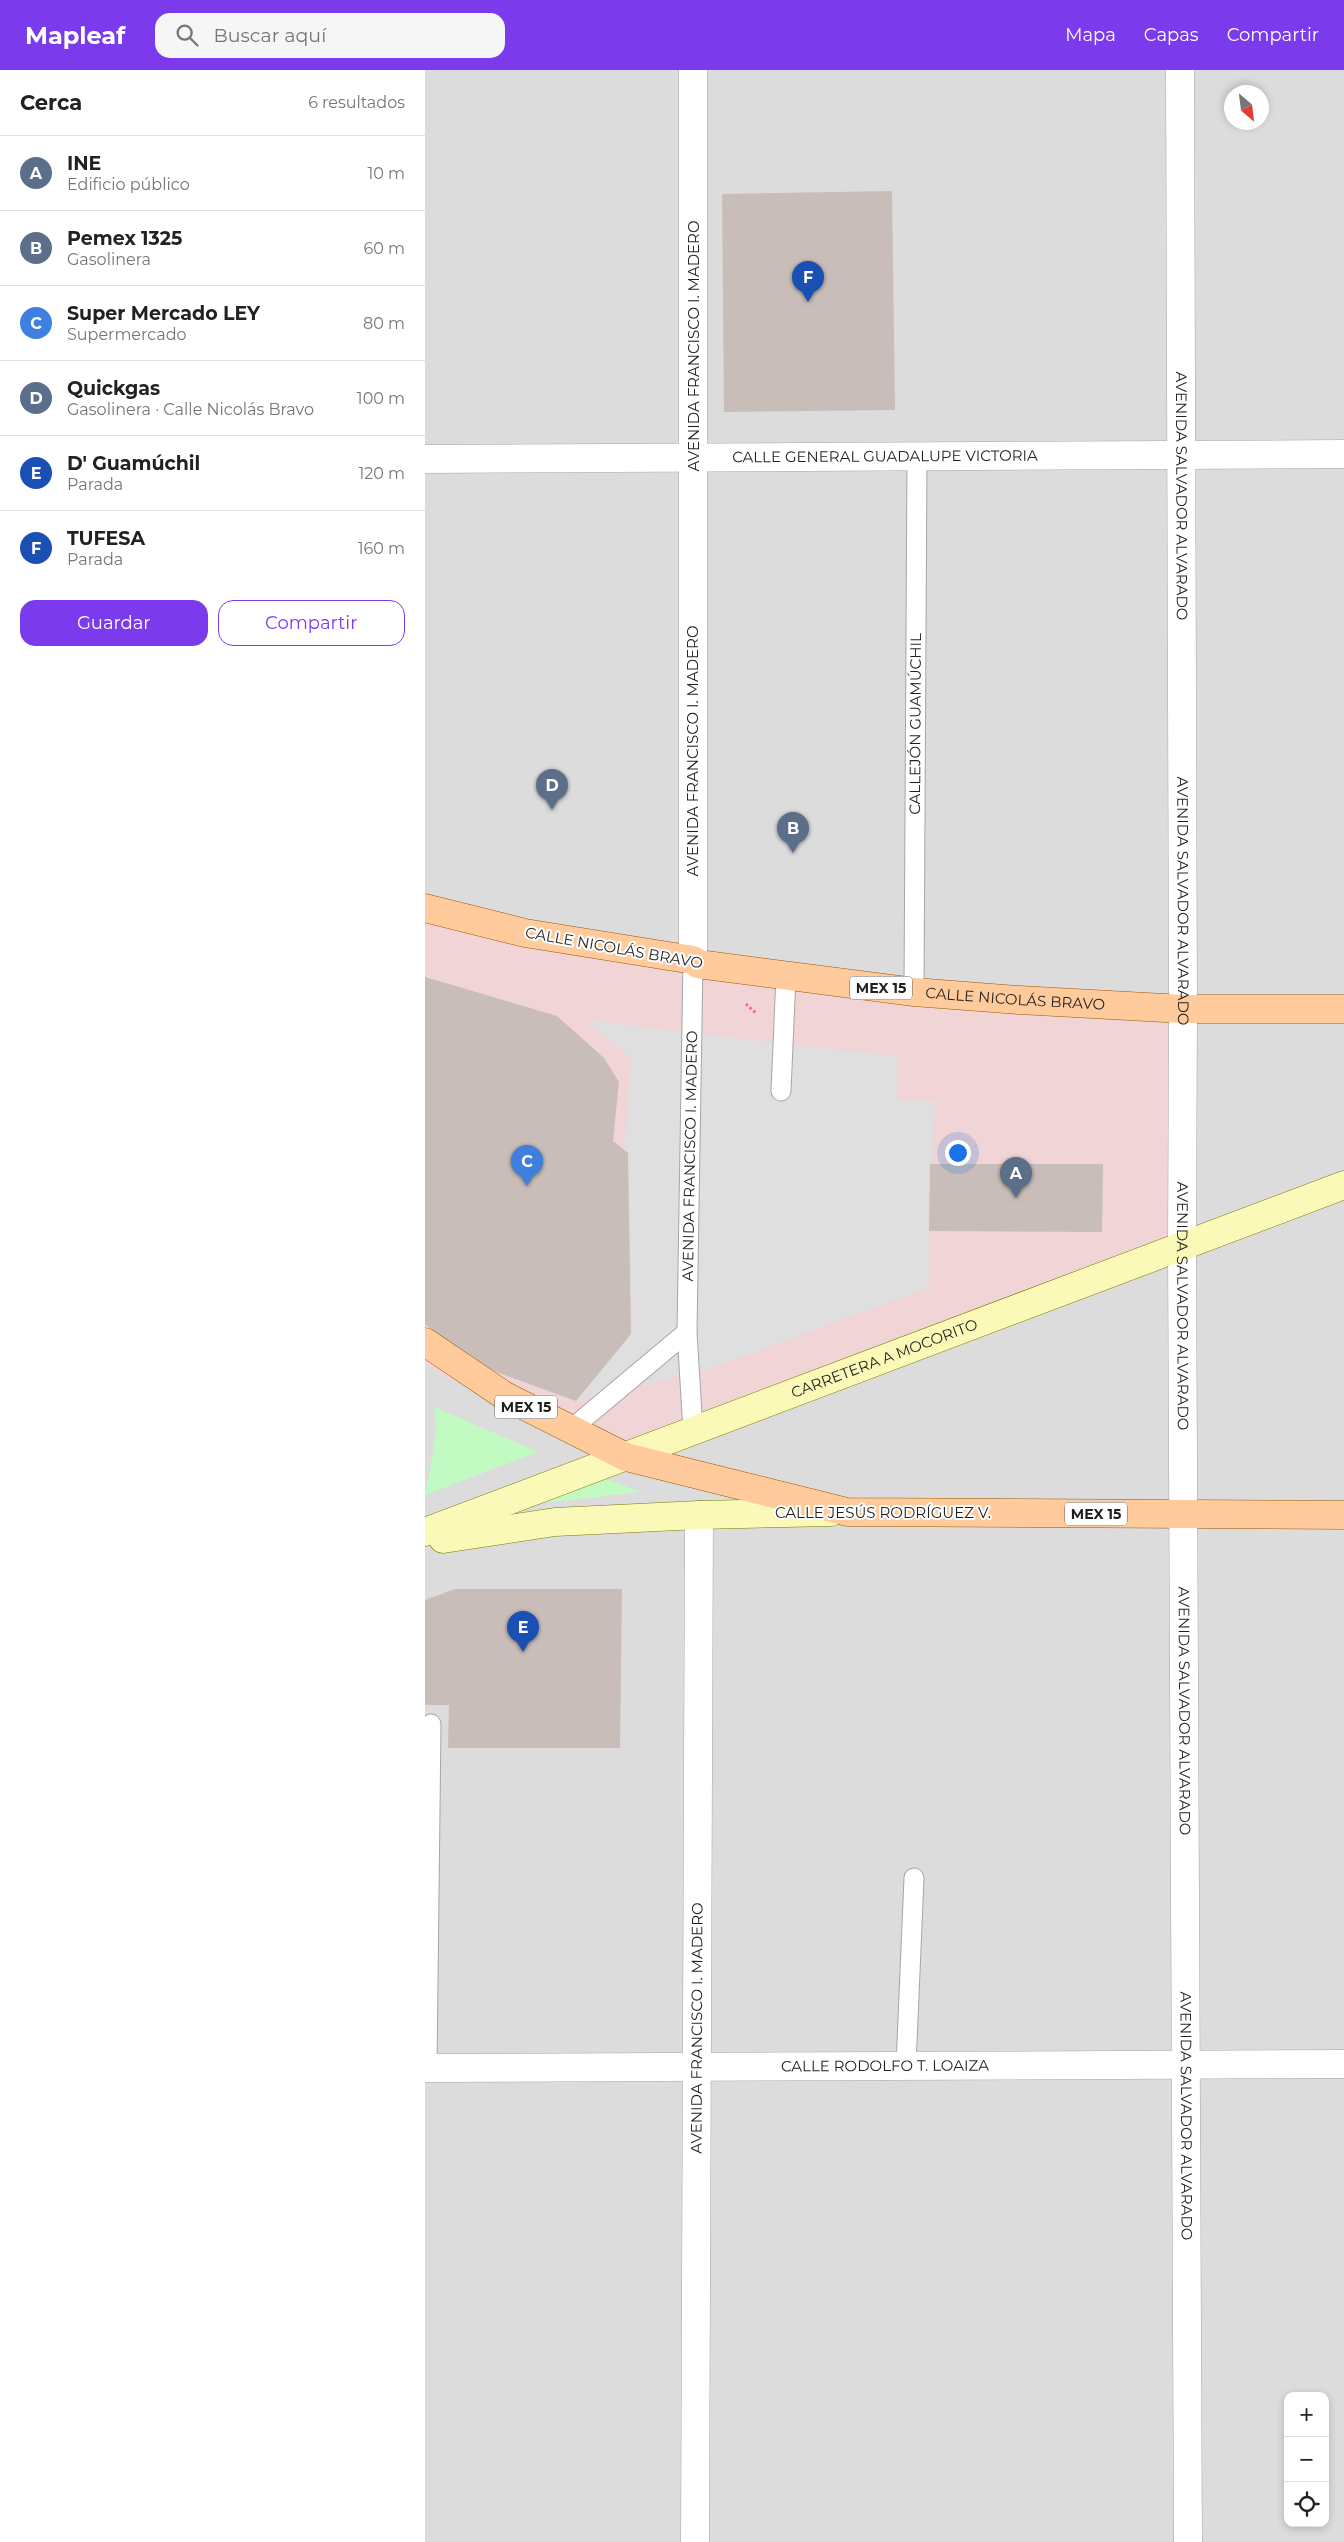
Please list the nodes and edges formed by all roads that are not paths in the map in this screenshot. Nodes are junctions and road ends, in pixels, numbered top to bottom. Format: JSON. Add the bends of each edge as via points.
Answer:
{"nodes":[{"id":1,"x":693,"y":70,"type":"edge"},
{"id":2,"x":1179,"y":70,"type":"edge"},
{"id":3,"x":1344,"y":454,"type":"edge"},
{"id":4,"x":1181,"y":455,"type":"junction"},
{"id":5,"x":917,"y":456,"type":"junction"},
{"id":6,"x":694,"y":458,"type":"junction"},
{"id":7,"x":425,"y":459,"type":"edge"},
{"id":8,"x":425,"y":908,"type":"edge"},
{"id":9,"x":693,"y":960,"type":"junction"},
{"id":10,"x":786,"y":976,"type":"junction"},
{"id":11,"x":914,"y":992,"type":"junction"},
{"id":12,"x":1183,"y":1008,"type":"junction"},
{"id":13,"x":1344,"y":1009,"type":"edge"},
{"id":14,"x":781,"y":1091,"type":"dead end"},
{"id":15,"x":1344,"y":1186,"type":"edge"},
{"id":16,"x":1182,"y":1247,"type":"junction"},
{"id":17,"x":687,"y":1332,"type":"junction"},
{"id":18,"x":425,"y":1342,"type":"edge"},
{"id":19,"x":570,"y":1430,"type":"junction"},
{"id":20,"x":693,"y":1431,"type":"junction"},
{"id":21,"x":630,"y":1457,"type":"junction"},
{"id":22,"x":847,"y":1512,"type":"junction"},
{"id":23,"x":1185,"y":1514,"type":"junction"},
{"id":24,"x":699,"y":1515,"type":"junction"},
{"id":25,"x":1344,"y":1516,"type":"edge"},
{"id":26,"x":425,"y":1532,"type":"edge"},
{"id":27,"x":425,"y":1543,"type":"edge"},
{"id":28,"x":431,"y":1724,"type":"dead end"},
{"id":29,"x":915,"y":1878,"type":"dead end"},
{"id":30,"x":1344,"y":2064,"type":"edge"},
{"id":31,"x":1186,"y":2065,"type":"junction"},
{"id":32,"x":905,"y":2066,"type":"junction"},
{"id":33,"x":697,"y":2067,"type":"junction"},
{"id":34,"x":426,"y":2068,"type":"edge"},
{"id":35,"x":695,"y":2542,"type":"edge"},
{"id":36,"x":1188,"y":2542,"type":"edge"}],
"edges":[{"from":1,"to":6,"type":"street","name":"AVENIDA FRANCISCO I. MADERO"},
{"from":2,"to":4,"type":"street","name":"AVENIDA SALVADOR ALVARADO"},
{"from":3,"to":4,"type":"street","name":"CALLE GENERAL GUADALUPE VICTORIA"},
{"from":4,"to":5,"type":"street","name":"CALLE GENERAL GUADALUPE VICTORIA"},
{"from":4,"to":12,"type":"street","name":"AVENIDA SALVADOR ALVARADO"},
{"from":5,"to":6,"type":"street","name":"CALLE GENERAL GUADALUPE VICTORIA"},
{"from":5,"to":11,"type":"lane","name":"CALLEJÓN GUAMÚCHIL"},
{"from":6,"to":7,"type":"street","name":"CALLE GENERAL GUADALUPE VICTORIA"},
{"from":6,"to":9,"type":"street","name":"AVENIDA FRANCISCO I. MADERO"},
{"from":8,"to":9,"type":"main road","name":"CALLE NICOLÁS BRAVO","number":"MEX 15","via":[[525,932]]},
{"from":9,"to":10,"type":"main road","name":"CALLE NICOLÁS BRAVO","number":"MEX 15","via":[[699,964]]},
{"from":9,"to":17,"type":"lane","name":"AVENIDA FRANCISCO I. MADERO"},
{"from":10,"to":11,"type":"main road","name":"CALLE NICOLÁS BRAVO","number":"MEX 15"},
{"from":10,"to":14,"type":"lane"},
{"from":11,"to":12,"type":"main road","name":"CALLE NICOLÁS BRAVO","number":"MEX 15"},
{"from":12,"to":13,"type":"main road","name":"CALLE NICOLÁS BRAVO","number":"MEX 15"},
{"from":12,"to":16,"type":"street","name":"AVENIDA SALVADOR ALVARADO"},
{"from":15,"to":16,"type":"main road","name":"CARRETERA A MOCORITO"},
{"from":16,"to":20,"type":"main road","name":"CARRETERA A MOCORITO"},
{"from":16,"to":23,"type":"street","name":"AVENIDA SALVADOR ALVARADO"},
{"from":17,"to":19,"type":"lane"},
{"from":17,"to":20,"type":"lane","name":"AVENIDA FRANCISCO I. MADERO"},
{"from":18,"to":19,"type":"main road","number":"MEX 15","via":[[505,1396]]},
{"from":19,"to":21,"type":"main road","number":"MEX 15"},
{"from":20,"to":21,"type":"main road","name":"CARRETERA A MOCORITO"},
{"from":21,"to":22,"type":"main road","number":"MEX 15"},
{"from":21,"to":26,"type":"main road","name":"CARRETERA A MOCORITO"},
{"from":22,"to":23,"type":"main road","name":"CALLE JESÚS RODRÍGUEZ V.","number":"MEX 15"},
{"from":22,"to":24,"type":"main road","name":"CALLE JESÚS RODRÍGUEZ V."},
{"from":23,"to":25,"type":"main road","name":"CALLE JESÚS RODRÍGUEZ V.","number":"MEX 15"},
{"from":23,"to":31,"type":"street","name":"AVENIDA SALVADOR ALVARADO"},
{"from":24,"to":27,"type":"main road","name":"CALLE JESÚS RODRÍGUEZ V.","via":[[555,1522]]},
{"from":24,"to":33,"type":"street","name":"AVENIDA FRANCISCO I. MADERO"},
{"from":28,"to":34,"type":"lane"},
{"from":29,"to":32,"type":"lane"},
{"from":30,"to":31,"type":"street","name":"CALLE RODOLFO T. LOAIZA"},
{"from":31,"to":32,"type":"street","name":"CALLE RODOLFO T. LOAIZA"},
{"from":31,"to":36,"type":"street","name":"AVENIDA SALVADOR ALVARADO"},
{"from":32,"to":33,"type":"street","name":"CALLE RODOLFO T. LOAIZA"},
{"from":33,"to":34,"type":"street","name":"CALLE RODOLFO T. LOAIZA"},
{"from":33,"to":35,"type":"street","name":"AVENIDA FRANCISCO I. MADERO"}]}
